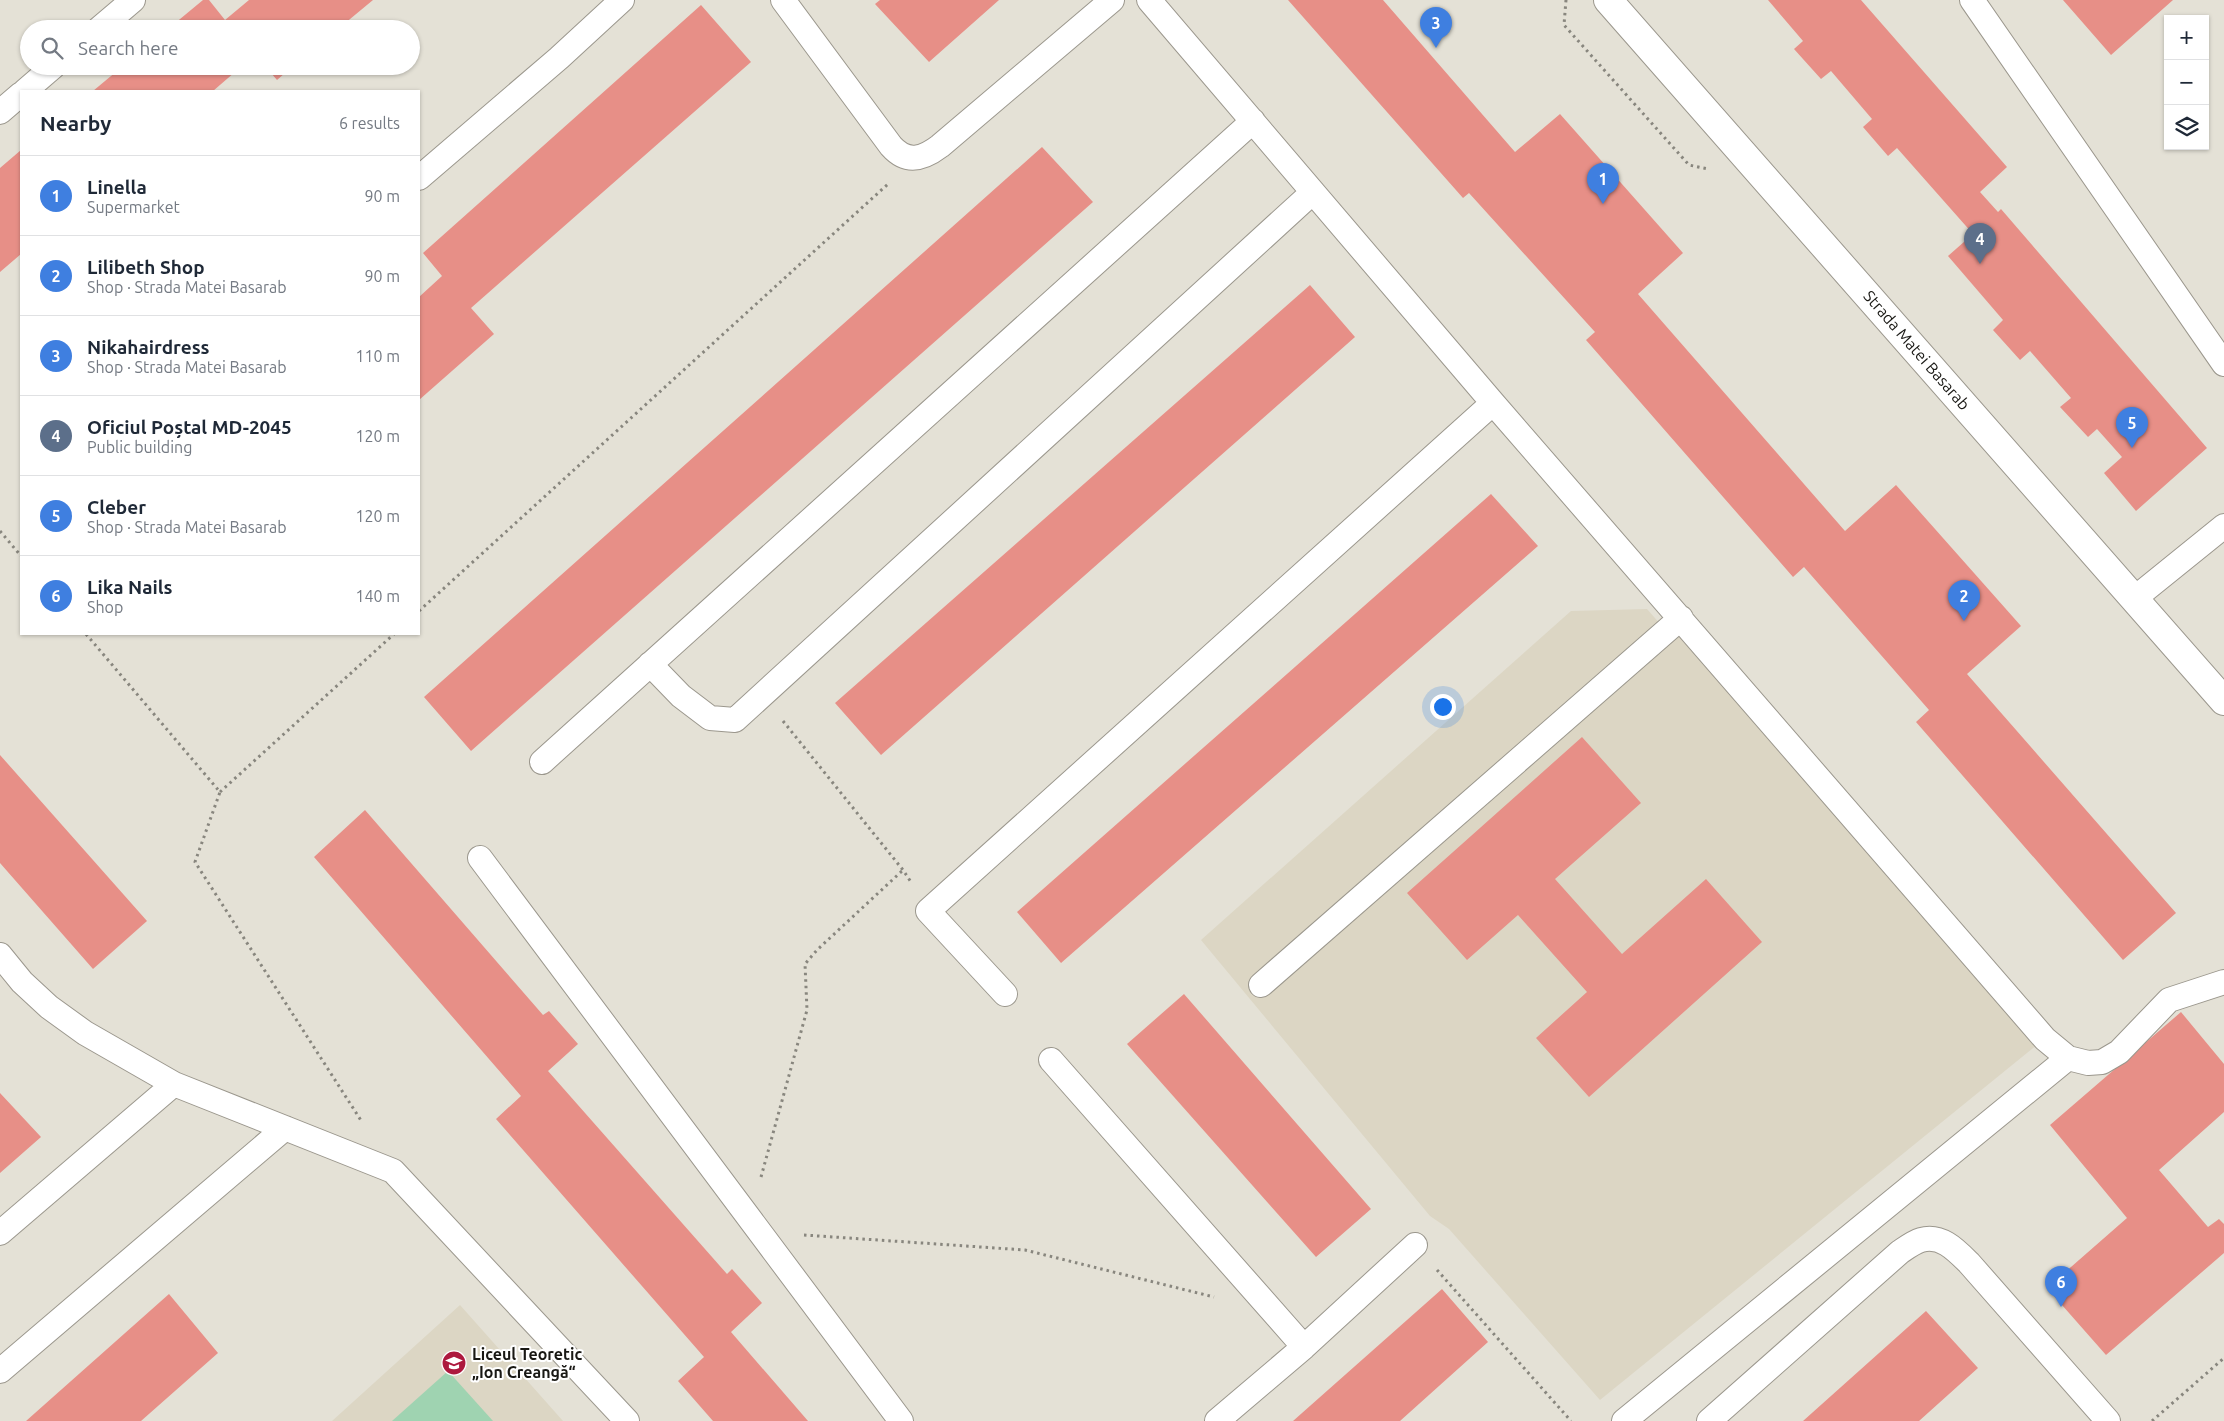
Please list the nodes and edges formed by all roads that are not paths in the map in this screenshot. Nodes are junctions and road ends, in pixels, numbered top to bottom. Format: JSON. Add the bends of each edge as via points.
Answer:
{"nodes":[{"id":1,"x":133,"y":0,"type":"edge"},
{"id":2,"x":622,"y":0,"type":"edge"},
{"id":3,"x":784,"y":0,"type":"edge"},
{"id":4,"x":1112,"y":0,"type":"edge"},
{"id":5,"x":1149,"y":0,"type":"edge"},
{"id":6,"x":1608,"y":0,"type":"edge"},
{"id":7,"x":1972,"y":0,"type":"edge"},
{"id":8,"x":110,"y":20,"type":"edge"},
{"id":9,"x":44,"y":75,"type":"edge"},
{"id":10,"x":26,"y":90,"type":"edge"},
{"id":11,"x":20,"y":95,"type":"edge"},
{"id":12,"x":0,"y":112,"type":"edge"},
{"id":13,"x":1252,"y":121,"type":"junction"},
{"id":14,"x":420,"y":177,"type":"edge"},
{"id":15,"x":1313,"y":192,"type":"junction"},
{"id":16,"x":2224,"y":364,"type":"edge"},
{"id":17,"x":1493,"y":403,"type":"junction"},
{"id":18,"x":2224,"y":526,"type":"edge"},
{"id":19,"x":2135,"y":598,"type":"junction"},
{"id":20,"x":1681,"y":618,"type":"junction"},
{"id":21,"x":650,"y":664,"type":"junction"},
{"id":22,"x":2224,"y":702,"type":"edge"},
{"id":23,"x":542,"y":762,"type":"dead end"},
{"id":24,"x":480,"y":858,"type":"dead end"},
{"id":25,"x":0,"y":955,"type":"edge"},
{"id":26,"x":2224,"y":982,"type":"edge"},
{"id":27,"x":1261,"y":985,"type":"dead end"},
{"id":28,"x":1005,"y":994,"type":"dead end"},
{"id":29,"x":2068,"y":1058,"type":"junction"},
{"id":30,"x":1051,"y":1060,"type":"dead end"},
{"id":31,"x":174,"y":1084,"type":"junction"},
{"id":32,"x":285,"y":1128,"type":"junction"},
{"id":33,"x":0,"y":1233,"type":"edge"},
{"id":34,"x":1415,"y":1245,"type":"road end"},
{"id":35,"x":1304,"y":1347,"type":"junction"},
{"id":36,"x":0,"y":1371,"type":"edge"},
{"id":37,"x":627,"y":1421,"type":"edge"},
{"id":38,"x":901,"y":1421,"type":"edge"},
{"id":39,"x":1218,"y":1421,"type":"edge"},
{"id":40,"x":1624,"y":1421,"type":"edge"},
{"id":41,"x":1709,"y":1421,"type":"edge"},
{"id":42,"x":2108,"y":1421,"type":"edge"}],
"edges":[{"from":1,"to":8,"type":"lane"},
{"from":2,"to":14,"type":"lane"},
{"from":3,"to":4,"type":"lane","via":[[896,152],[915,159],[940,146]]},
{"from":5,"to":13,"type":"lane"},
{"from":6,"to":19,"type":"street","name":"Strada Matei Basarab"},
{"from":7,"to":16,"type":"lane"},
{"from":9,"to":10,"type":"lane"},
{"from":11,"to":12,"type":"lane"},
{"from":13,"to":15,"type":"lane"},
{"from":13,"to":21,"type":"lane"},
{"from":15,"to":17,"type":"lane"},
{"from":15,"to":21,"type":"lane","via":[[735,720],[710,718],[681,696]]},
{"from":17,"to":20,"type":"lane"},
{"from":17,"to":28,"type":"lane","via":[[928,911]]},
{"from":18,"to":19,"type":"lane"},
{"from":19,"to":22,"type":"street","name":"Strada Matei Basarab"},
{"from":20,"to":27,"type":"lane"},
{"from":20,"to":29,"type":"lane","via":[[2045,1039]]},
{"from":21,"to":23,"type":"lane"},
{"from":24,"to":38,"type":"lane"},
{"from":25,"to":31,"type":"lane","via":[[22,982],[49,1007],[85,1033]]},
{"from":26,"to":29,"type":"lane","via":[[2169,1000],[2119,1052],[2102,1062],[2088,1064]]},
{"from":29,"to":40,"type":"lane"},
{"from":30,"to":35,"type":"lane"},
{"from":31,"to":32,"type":"lane"},
{"from":31,"to":33,"type":"lane"},
{"from":32,"to":36,"type":"lane"},
{"from":32,"to":37,"type":"lane","via":[[393,1171]]},
{"from":34,"to":35,"type":"lane"},
{"from":35,"to":39,"type":"lane"},
{"from":41,"to":42,"type":"lane","via":[[1900,1252],[1921,1240],[1937,1239],[1954,1247]]}]}
